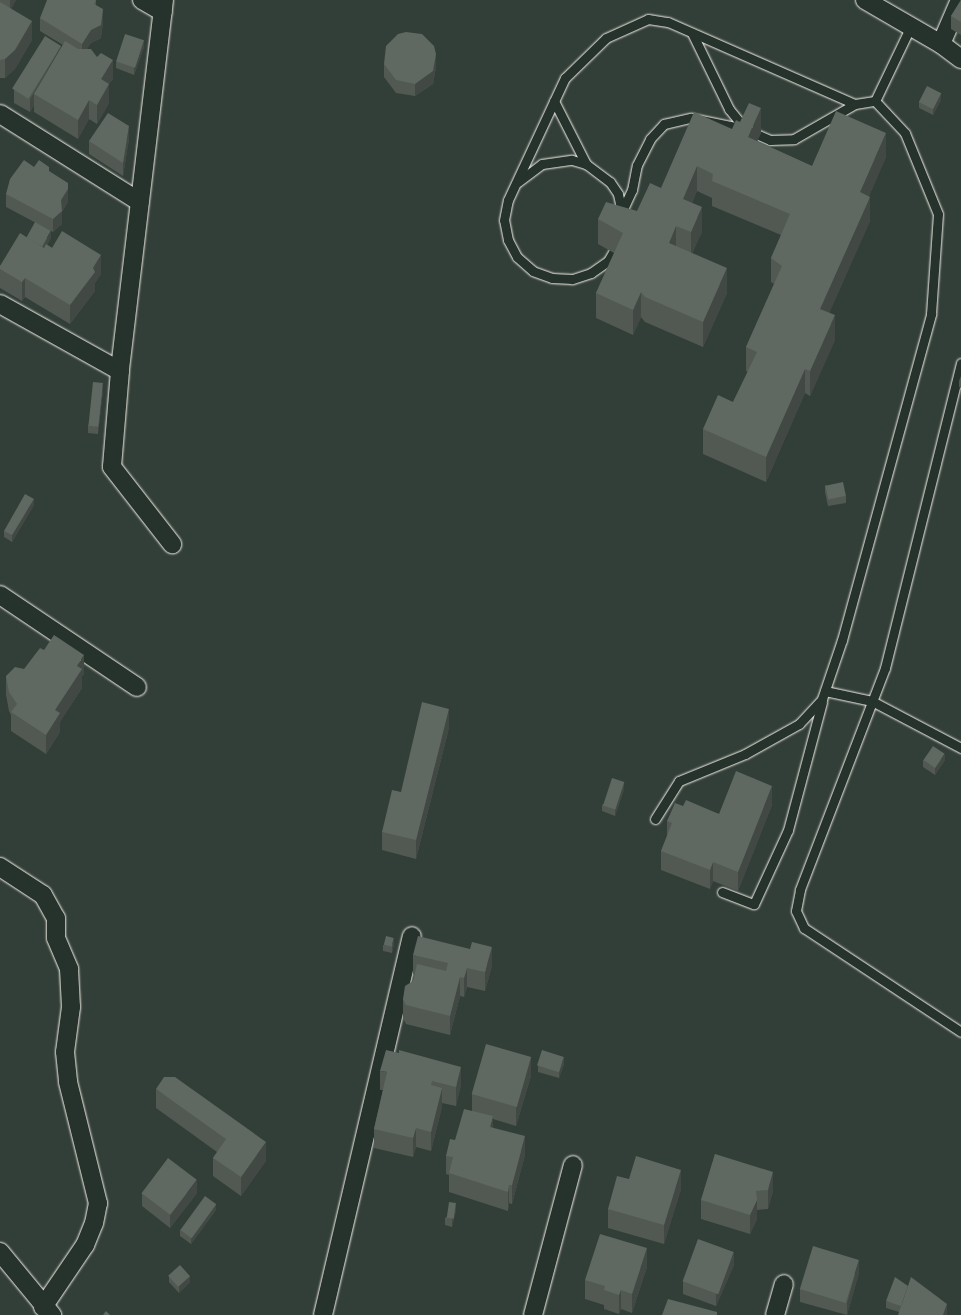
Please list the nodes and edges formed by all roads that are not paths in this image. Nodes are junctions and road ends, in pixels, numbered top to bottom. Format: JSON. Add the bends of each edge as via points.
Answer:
{"nodes":[{"id":1,"x":142,"y":0,"type":"edge"},
{"id":2,"x":865,"y":0,"type":"edge"},
{"id":3,"x":960,"y":0,"type":"edge"},
{"id":4,"x":164,"y":6,"type":"edge"},
{"id":5,"x":910,"y":26,"type":"junction"},
{"id":6,"x":692,"y":32,"type":"junction"},
{"id":7,"x":941,"y":44,"type":"junction"},
{"id":8,"x":961,"y":59,"type":"edge"},
{"id":9,"x":875,"y":100,"type":"junction"},
{"id":10,"x":554,"y":101,"type":"junction"},
{"id":11,"x":855,"y":104,"type":"junction"},
{"id":12,"x":0,"y":114,"type":"edge"},
{"id":13,"x":746,"y":129,"type":"junction"},
{"id":14,"x":586,"y":164,"type":"junction"},
{"id":15,"x":518,"y":182,"type":"junction"},
{"id":16,"x":140,"y":202,"type":"junction"},
{"id":17,"x":623,"y":209,"type":"junction"},
{"id":18,"x":0,"y":304,"type":"edge"},
{"id":19,"x":961,"y":362,"type":"edge"},
{"id":20,"x":120,"y":371,"type":"junction"},
{"id":21,"x":172,"y":544,"type":"dead end"},
{"id":22,"x":0,"y":595,"type":"edge"},
{"id":23,"x":137,"y":687,"type":"dead end"},
{"id":24,"x":824,"y":695,"type":"junction"},
{"id":25,"x":872,"y":701,"type":"junction"},
{"id":26,"x":961,"y":748,"type":"edge"},
{"id":27,"x":655,"y":819,"type":"dead end"},
{"id":28,"x":0,"y":867,"type":"edge"},
{"id":29,"x":722,"y":892,"type":"dead end"},
{"id":30,"x":412,"y":936,"type":"dead end"},
{"id":31,"x":961,"y":1032,"type":"edge"},
{"id":32,"x":573,"y":1165,"type":"dead end"},
{"id":33,"x":0,"y":1252,"type":"edge"},
{"id":34,"x":784,"y":1284,"type":"dead end"},
{"id":35,"x":48,"y":1311,"type":"edge"},
{"id":36,"x":323,"y":1315,"type":"edge"},
{"id":37,"x":533,"y":1315,"type":"edge"},
{"id":38,"x":775,"y":1315,"type":"edge"}],
"edges":[{"from":1,"to":4,"type":"street"},
{"from":2,"to":5,"type":"street"},
{"from":3,"to":7,"type":"street"},
{"from":4,"to":16,"type":"street"},
{"from":5,"to":7,"type":"street"},
{"from":5,"to":9,"type":"lane"},
{"from":6,"to":10,"type":"lane","via":[[668,22],[648,19],[606,38],[565,78]]},
{"from":6,"to":11,"type":"lane"},
{"from":6,"to":13,"type":"lane","via":[[729,110]]},
{"from":7,"to":8,"type":"street"},
{"from":9,"to":11,"type":"lane"},
{"from":9,"to":24,"type":"lane","via":[[905,133],[938,214],[931,314],[892,465]]},
{"from":10,"to":14,"type":"lane"},
{"from":10,"to":15,"type":"lane"},
{"from":11,"to":13,"type":"lane","via":[[794,139],[770,140]]},
{"from":12,"to":16,"type":"street"},
{"from":13,"to":17,"type":"lane","via":[[691,118],[664,124],[650,139],[637,165],[632,190]]},
{"from":14,"to":15,"type":"lane","via":[[572,160],[549,162],[528,171]]},
{"from":14,"to":17,"type":"lane","via":[[610,182]]},
{"from":15,"to":17,"type":"lane","via":[[505,213],[508,240],[522,262],[533,271],[552,278],[572,279],[591,273],[608,260],[619,244]]},
{"from":16,"to":20,"type":"street"},
{"from":18,"to":20,"type":"street"},
{"from":19,"to":25,"type":"lane","via":[[885,668]]},
{"from":20,"to":21,"type":"street","via":[[112,466]]},
{"from":22,"to":23,"type":"street"},
{"from":24,"to":25,"type":"lane"},
{"from":24,"to":27,"type":"lane","via":[[799,724],[745,754],[679,781]]},
{"from":24,"to":29,"type":"lane","via":[[788,830],[754,904]]},
{"from":25,"to":26,"type":"lane"},
{"from":25,"to":31,"type":"lane","via":[[800,890],[796,911],[804,928]]},
{"from":28,"to":35,"type":"street","via":[[44,895],[56,918],[56,938],[69,970],[70,1007],[65,1052],[68,1082],[98,1203],[85,1245]]},
{"from":30,"to":36,"type":"street"},
{"from":32,"to":37,"type":"street"},
{"from":33,"to":35,"type":"street"},
{"from":34,"to":38,"type":"street"}]}
